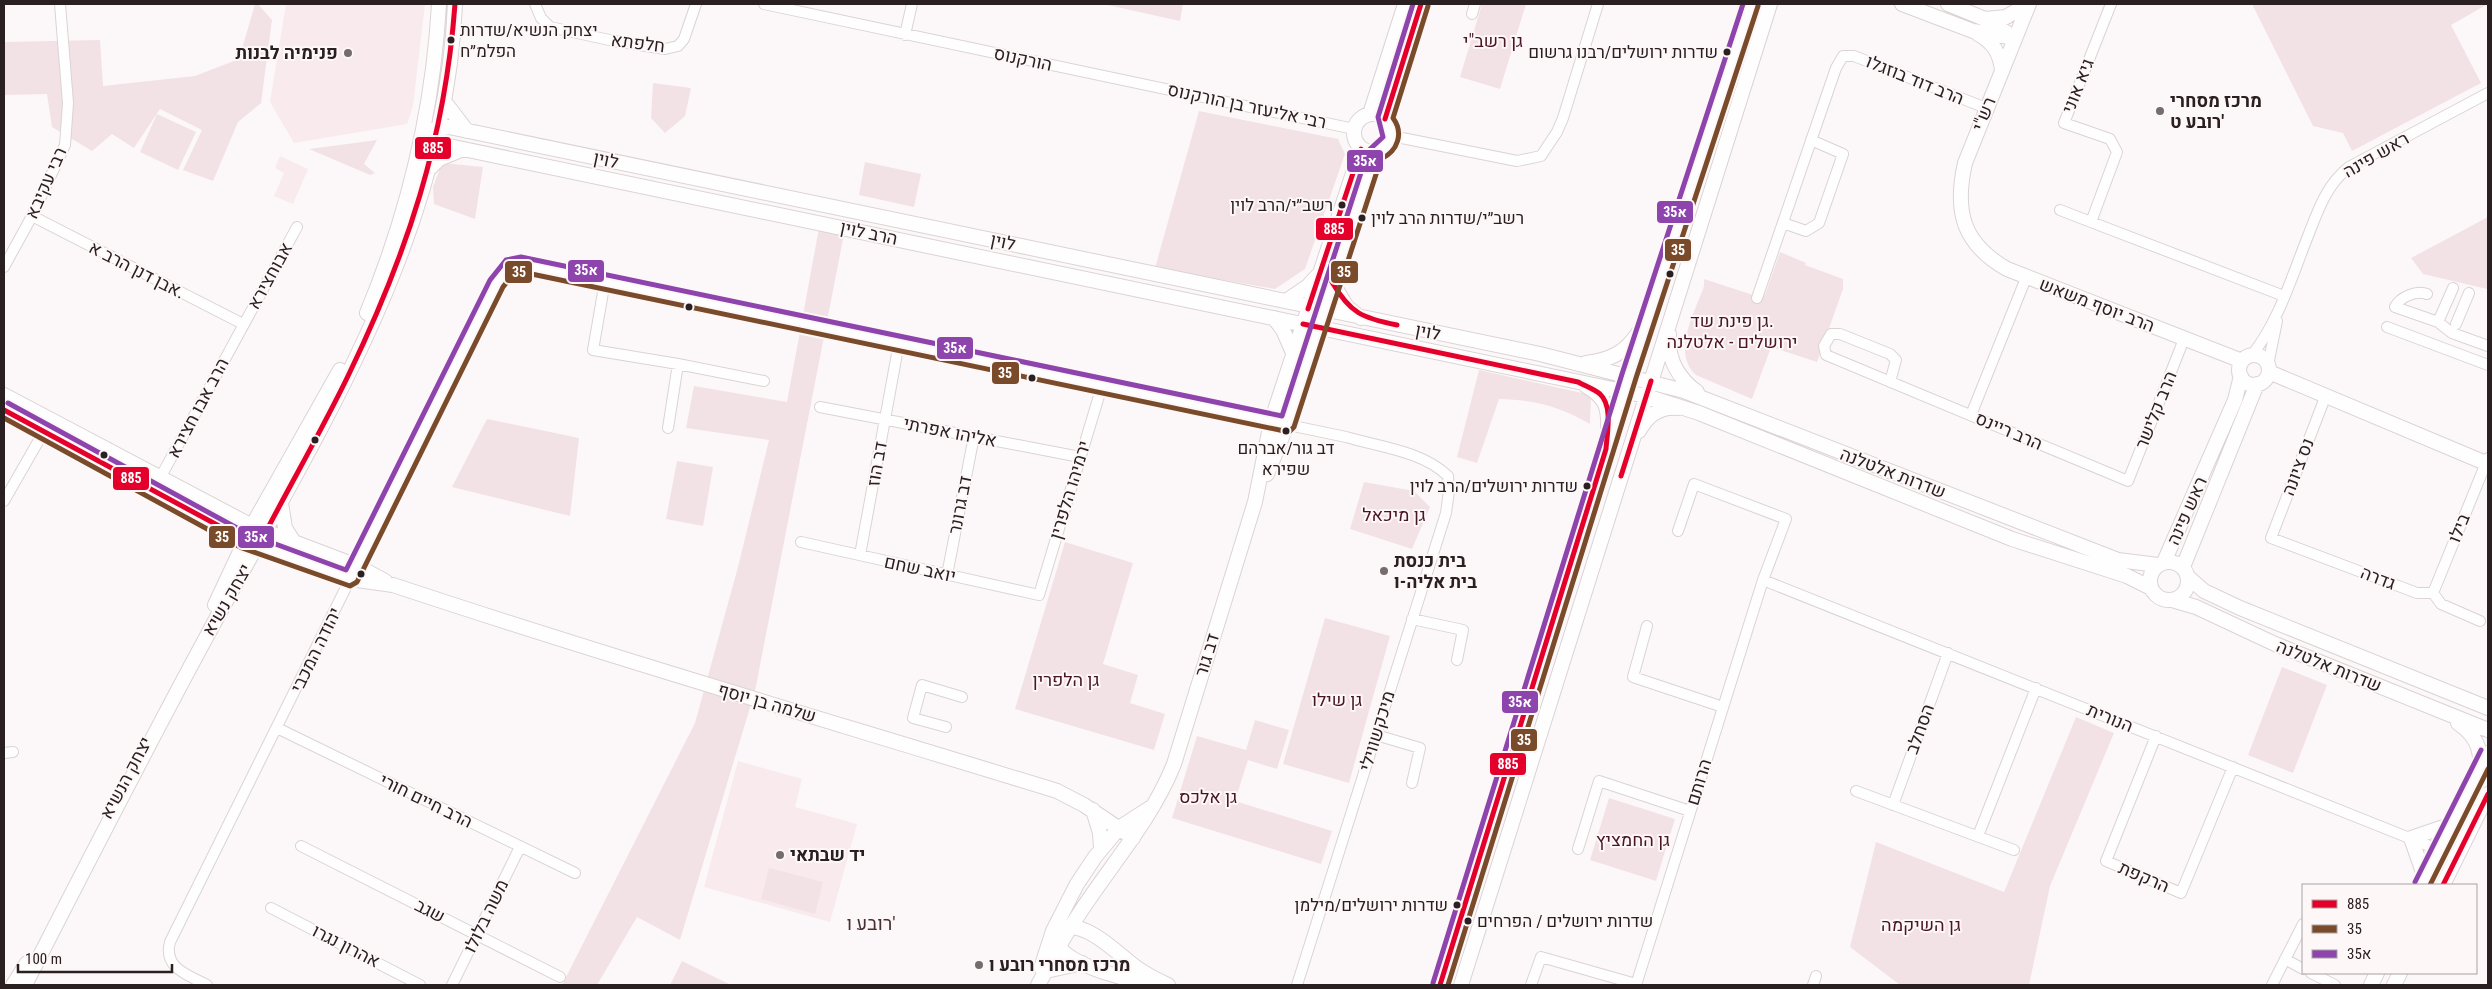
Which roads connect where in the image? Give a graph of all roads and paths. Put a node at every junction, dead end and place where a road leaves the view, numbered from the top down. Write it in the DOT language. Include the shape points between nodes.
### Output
graph roads {
  1 [pos="60,4"];
  2 [pos="439,4"];
  3 [pos="454,4"];
  4 [pos="535,4"];
  5 [pos="696,4"];
  6 [pos="764,4"];
  7 [pos="912,4"];
  8 [pos="1405,4"];
  9 [pos="1421,4"];
  10 [pos="1598,4"];
  11 [pos="1751,4"];
  12 [pos="1770,4"];
  13 [pos="1902,4"];
  14 [pos="1948,4"];
  15 [pos="2028,4"];
  16 [pos="2111,4"];
  17 [pos="1986,19"];
  18 [pos="1973,31"];
  19 [pos="905,34"];
  20 [pos="2015,38"];
  21 [pos="2002,71"];
  22 [pos="1140,84"];
  23 [pos="2488,93"];
  24 [pos="444,101"];
  25 [pos="1986,108"];
  26 [pos="1370,114"];
  27 [pos="1385,119"];
  28 [pos="440,127"];
  29 [pos="1354,129"];
  30 [pos="424,131"];
  31 [pos="467,131"];
  32 [pos="1392,136"];
  33 [pos="1811,140"];
  34 [pos="436,143"];
  35 [pos="463,149"];
  36 [pos="1368,151"];
  37 [pos="429,169"];
  38 [pos="2060,210"];
  39 [pos="32,216"];
  40 [pos="2091,222"];
  41 [pos="1783,223"];
  42 [pos="297,227"];
  43 [pos="1966,229"];
  44 [pos="4,268"];
  45 [pos="1321,272"];
  46 [pos="2026,278"];
  47 [pos="605,281"];
  48 [pos="1332,282"];
  49 [pos="2453,288"];
  50 [pos="2469,293"];
  51 [pos="2427,294"];
  52 [pos="2284,296"];
  53 [pos="1757,298"];
  54 [pos="1286,301"];
  55 [pos="2447,301"];
  56 [pos="1308,307"];
  57 [pos="2280,307"];
  58 [pos="2463,307"];
  59 [pos="1323,310"];
  60 [pos="1274,318"];
  61 [pos="1361,318"];
  62 [pos="1647,320"];
  63 [pos="1670,320"];
  64 [pos="2438,322"];
  65 [pos="243,324"];
  66 [pos="1303,324"];
  67 [pos="2387,326"];
  68 [pos="1318,328"];
  69 [pos="2454,329"];
  70 [pos="2184,339"];
  71 [pos="899,343"];
  72 [pos="2488,346"];
  73 [pos="2446,348"];
  74 [pos="1294,355"];
  75 [pos="2247,358"];
  76 [pos="678,364"];
  77 [pos="1580,364"];
  78 [pos="2488,365"];
  79 [pos="2269,369"];
  80 [pos="1629,376"];
  81 [pos="2241,376"];
  82 [pos="764,381"];
  83 [pos="1651,381"];
  84 [pos="1578,382"];
  85 [pos="1890,382"];
  86 [pos="2257,384"];
  87 [pos="1102,386"];
  88 [pos="1624,391"];
  89 [pos="2326,395"];
  90 [pos="4,396"];
  91 [pos="1646,396"];
  92 [pos="1708,400"];
  93 [pos="820,407"];
  94 [pos="1684,408"];
  95 [pos="4,410"];
  96 [pos="1971,415"];
  97 [pos="885,419"];
  98 [pos="1271,422"];
  99 [pos="1287,425"];
  100 [pos="46,426"];
  101 [pos="668,428"];
  102 [pos="974,436"];
  103 [pos="1606,448"];
  104 [pos="1629,449"];
  105 [pos="1080,456"];
  106 [pos="2488,461"];
  107 [pos="2128,481"];
  108 [pos="156,485"];
  109 [pos="4,501"];
  110 [pos="281,502"];
  111 [pos="1255,502"];
  112 [pos="218,526"];
  113 [pos="252,526"];
  114 [pos="1678,532"];
  115 [pos="265,533"];
  116 [pos="2271,538"];
  117 [pos="801,542"];
  118 [pos="251,544"];
  119 [pos="295,544"];
  120 [pos="860,556"];
  121 [pos="2161,564"];
  122 [pos="357,566"];
  123 [pos="233,568"];
  124 [pos="2186,572"];
  125 [pos="947,575"];
  126 [pos="350,579"];
  127 [pos="1763,580"];
  128 [pos="393,585"];
  129 [pos="2151,588"];
  130 [pos="2433,594"];
  131 [pos="1039,595"];
  132 [pos="2172,600"];
  133 [pos="1412,619"];
  134 [pos="2480,621"];
  135 [pos="1647,626"];
  136 [pos="1948,653"];
  137 [pos="1457,660"];
  138 [pos="2036,688"];
  139 [pos="962,698"];
  140 [pos="1723,707"];
  141 [pos="2488,708"];
  142 [pos="2443,713"];
  143 [pos="946,727"];
  144 [pos="277,728"];
  145 [pos="2488,730"];
  146 [pos="1376,735"];
  147 [pos="2156,736"];
  148 [pos="2488,754"];
  149 [pos="2233,767"];
  150 [pos="2481,767"];
  151 [pos="1412,783"];
  152 [pos="1856,791"];
  153 [pos="2488,794"];
  154 [pos="1893,805"];
  155 [pos="1153,806"];
  156 [pos="1093,810"];
  157 [pos="1690,812"];
  158 [pos="2452,824"];
  159 [pos="1119,828"];
  160 [pos="1978,836"];
  161 [pos="1133,838"];
  162 [pos="2411,838"];
  163 [pos="301,846"];
  164 [pos="520,847"];
  165 [pos="1578,849"];
  166 [pos="1101,850"];
  167 [pos="2014,850"];
  168 [pos="2440,850"];
  169 [pos="2457,857"];
  170 [pos="575,873"];
  171 [pos="2423,882"];
  172 [pos="2444,884"];
  173 [pos="1086,905"];
  174 [pos="271,908"];
  175 [pos="1071,925"];
  176 [pos="2302,926"];
  177 [pos="1052,931"];
  178 [pos="477,934"];
  179 [pos="1094,935"];
  180 [pos="1059,949"];
  181 [pos="2285,960"];
  182 [pos="1082,963"];
  183 [pos="2302,968"];
  184 [pos="1046,970"];
  185 [pos="2313,974"];
  186 [pos="560,976"];
  187 [pos="13,985"];
  188 [pos="25,985"];
  189 [pos="206,985"];
  190 [pos="420,985"];
  191 [pos="452,985"];
  192 [pos="1037,985"];
  193 [pos="1166,985"];
  194 [pos="1297,985"];
  195 [pos="1440,985"];
  196 [pos="1461,985"];
  197 [pos="1531,985"];
  198 [pos="1636,985"];
  199 [pos="2272,985"];
  200 [pos="2335,985"];
  1 -- 39 [label="street, רבי עקיבא" via="68,102 65,145"];
  2 -- 30 [label="main road" via="433,80"];
  3 -- 24 [label="main road, יצחק נשיא" via="454,32"];
  4 -- 5 [label="street, חלפתא" via="540,18 550,26 665,49 678,46 684,39"];
  6 -- 19 [label="street"];
  7 -- 19 [label="street"];
  8 -- 26 [label="main road"];
  9 -- 27 [label="main road"];
  10 -- 32 [label="street" via="1557,132 1541,156 1517,161"];
  11 -- 62 [label="main road"];
  12 -- 63 [label="main road"];
  13 -- 18 [label="main road"];
  14 -- 17 [label="main road"];
  15 -- 17 [label="main road" via="2006,17"];
  15 -- 20 [label="main road, רש\"י"];
  16 -- 40 [label="street, גיא אוני" via="2064,123 2110,139 2117,152"];
  17 -- 20 [label="main road"];
  18 -- 20 [label="main road"];
  18 -- 21 [label="main road" via="1986,38 1996,50"];
  19 -- 22 [label="street, הורקנוס"];
  20 -- 21 [label="main road, רש\"י"];
  21 -- 25 [label="main road, רש\"י"];
  22 -- 29 [label="street, רבי אליעזר בן הורקנוס"];
  23 -- 52 [label="street, ראש פינה" via="2341,173 2319,209"];
  24 -- 28 [label="main road, יצחק נשיא"];
  24 -- 31 [label="main road"];
  25 -- 33 [label="street, הרב דוד בוזגלו" via="1854,56 1843,56"];
  25 -- 43 [label="main road, רש\"י" via="1961,181 1960,201"];
  26 -- 27 [label="main road"];
  26 -- 29 [label="main road" via="1360,119"];
  27 -- 32 [label="main road"];
  28 -- 30 [label="main road, לוין"];
  28 -- 31 [label="main road, לוין"];
  28 -- 34 [label="main road, יצחק נשיא"];
  29 -- 36 [label="main road" via="1355,140"];
  30 -- 34 [label="main road"];
  30 -- 113 [label="main road" via="394,242 353,346"];
  31 -- 54 [label="main road, לוין"];
  32 -- 36 [label="main road" via="1386,147"];
  33 -- 41 [label="street, הרב דוד בוזגלו"];
  33 -- 41 [label="street" via="1843,154 1819,223 1806,230"];
  34 -- 35 [label="main road, הרב לוין"];
  34 -- 37 [label="main road, יצחק נשיא"];
  35 -- 37 [label="main road" via="439,160"];
  35 -- 60 [label="main road, הרב לוין"];
  36 -- 45 [label="main road, דב גור"];
  36 -- 48 [label="main road, דב גור"];
  37 -- 110 [label="main road, יצחק נשיא" via="384,296 358,354"];
  38 -- 40 [label="street"];
  39 -- 44 [label="street, רבי עקיבא"];
  39 -- 65 [label="street, אבן דנן הרב א."];
  40 -- 52 [label="street"];
  41 -- 53 [label="street, הרב דוד בוזגלו"];
  42 -- 65 [label="street, אבוחצירא"];
  43 -- 46 [label="main road, הרב יוסף משאש" via="1988,258"];
  45 -- 54 [label="main road"];
  45 -- 56 [label="main road, דב גור"];
  46 -- 70 [label="main road, הרב יוסף משאש"];
  46 -- 96 [label="street"];
  47 -- 71 [label="street"];
  47 -- 76 [label="street" via="592,350"];
  47 -- 122 [label="street, יהודה המכבי" via="522,264 510,266 498,283"];
  48 -- 59 [label="main road, דב גור"];
  48 -- 61 [label="main road" via="1347,307"];
  49 -- 55 [label="street"];
  50 -- 58 [label="street"];
  51 -- 64 [label="street" via="2414,293 2395,307"];
  52 -- 57 [label="street, ראש פינה"];
  54 -- 56 [label="main road, לוין"];
  55 -- 58 [label="street"];
  55 -- 64 [label="street"];
  56 -- 59 [label="main road, לוין"];
  56 -- 66 [label="main road, דב גור"];
  57 -- 75 [label="street, ראש פינה"];
  57 -- 79 [label="street, ראש פינה"];
  58 -- 69 [label="street"];
  59 -- 61 [label="main road, לוין"];
  59 -- 68 [label="main road, דב גור"];
  60 -- 66 [label="main road, הרב לוין"];
  60 -- 74 [label="main road"];
  61 -- 77 [label="main road, לוין"];
  62 -- 77 [label="main road" via="1630,345 1612,358"];
  62 -- 80 [label="main road"];
  63 -- 83 [label="main road"];
  63 -- 92 [label="main road" via="1668,343 1675,368 1689,386"];
  64 -- 69 [label="street"];
  65 -- 108 [label="street, הרב אבו חצירא"];
  66 -- 68 [label="main road, הרב לוין"];
  66 -- 74 [label="main road, דב גור"];
  67 -- 73 [label="street"];
  68 -- 84 [label="main road, הרב לוין"];
  68 -- 99 [label="main road, דב גור"];
  69 -- 72 [label="street"];
  69 -- 73 [label="street"];
  70 -- 75 [label="main road, הרב יוסף משאש"];
  70 -- 107 [label="street, הרב קלישר"];
  71 -- 87 [label="street"];
  71 -- 97 [label="street, דב הוז"];
  73 -- 78 [label="street"];
  74 -- 98 [label="main road, דב גור"];
  75 -- 79 [label="main road, הרב יוסף משאש" via="2264,358"];
  75 -- 81 [label="main road" via="2240,369"];
  76 -- 82 [label="street"];
  76 -- 101 [label="street"];
  77 -- 80 [label="main road, לוין"];
  79 -- 86 [label="main road" via="2265,381"];
  79 -- 89 [label="main road, הרב יוסף משאש"];
  80 -- 83 [label="main road, שדרות אלטלנה"];
  80 -- 88 [label="main road"];
  81 -- 86 [label="main road" via="2246,382"];
  81 -- 121 [label="main road, ראש פינה" via="2235,400"];
  83 -- 91 [label="main road"];
  83 -- 92 [label="main road, שדרות אלטלנה"];
  84 -- 88 [label="main road, שדרות אלטלנה"];
  84 -- 103 [label="main road" via="1604,399 1608,417"];
  85 -- 85 [label="street, הרב ריינס" via="1826,355 1824,346 1830,334 1840,334 1890,354 1896,360"];
  85 -- 96 [label="street, הרב ריינס"];
  86 -- 124 [label="main road, ראש פינה"];
  87 -- 98 [label="street"];
  87 -- 105 [label="street, ירמיהו הלפרין"];
  88 -- 91 [label="main road, שדרות אלטלנה"];
  88 -- 103 [label="main road"];
  89 -- 106 [label="main road, הרב יוסף משאש"];
  89 -- 116 [label="street, נס ציונה"];
  90 -- 100 [label="main road"];
  91 -- 94 [label="main road, שדרות אלטלנה"];
  91 -- 104 [label="main road"];
  92 -- 121 [label="main road, שדרות אלטלנה" via="2118,560"];
  93 -- 97 [label="street, אליהו אפרתי"];
  94 -- 104 [label="main road" via="1665,408 1649,416"];
  94 -- 129 [label="main road, שדרות אלטלנה" via="2012,539 2127,576"];
  95 -- 100 [label="main road"];
  96 -- 107 [label="street, הרב ריינס"];
  97 -- 102 [label="street, אליהו אפרתי"];
  97 -- 120 [label="street, דב הוז"];
  98 -- 99 [label="street"];
  98 -- 111 [label="main road, דב גור"];
  99 -- 111 [label="main road, דב גור"];
  99 -- 133 [label="street, מיכקשווילי" via="1346,437 1424,459 1448,476 1446,513"];
  100 -- 108 [label="main road"];
  100 -- 109 [label="street"];
  102 -- 105 [label="street, אליהו אפרתי"];
  102 -- 125 [label="street, דב גרונר"];
  103 -- 195 [label="main road"];
  104 -- 196 [label="main road"];
  105 -- 131 [label="street, ירמיהו הלפרין"];
  106 -- 130 [label="street, בילו"];
  108 -- 112 [label="main road, שלמה בן יוסף"];
  108 -- 113 [label="main road, שלמה בן יוסף"];
  110 -- 115 [label="main road, יצחק נשיא"];
  110 -- 119 [label="main road" via="285,528"];
  111 -- 155 [label="main road, דב גור" via="1174,764"];
  112 -- 118 [label="main road, שלמה בן יוסף"];
  112 -- 123 [label="main road" via="230,545"];
  113 -- 115 [label="main road, שלמה בן יוסף"];
  113 -- 118 [label="main road, יצחק נשיא"];
  114 -- 127 [label="street, הרותם" via="1694,484 1786,519"];
  115 -- 118 [label="main road, יצחק נשיא"];
  115 -- 119 [label="main road, שלמה בן יוסף"];
  116 -- 130 [label="street, גדרה" via="2417,593"];
  117 -- 120 [label="street, יואב שחם"];
  118 -- 123 [label="main road, יצחק נשיא"];
  118 -- 126 [label="main road, שלמה בן יוסף"];
  118 -- 188 [label="main road, יצחק נשיא"];
  119 -- 122 [label="main road, שלמה בן יוסף"];
  120 -- 125 [label="street, יואב שחם"];
  121 -- 124 [label="main road" via="2174,562"];
  121 -- 129 [label="main road" via="2150,578"];
  122 -- 126 [label="street, יהודה המכבי"];
  122 -- 128 [label="main road, שלמה בן יוסף"];
  123 -- 187 [label="main road, יצחק הנשיא" via="37,949"];
  124 -- 132 [label="main road" via="2189,583 2183,595"];
  124 -- 141 [label="main road, שדרות אלטלנה" via="2204,591 2240,608"];
  125 -- 131 [label="street, יואב שחם"];
  126 -- 128 [label="main road, שלמה בן יוסף"];
  126 -- 144 [label="street, יהודה המכבי"];
  127 -- 136 [label="street, הנורית"];
  127 -- 140 [label="street, הרותם"];
  128 -- 156 [label="main road, שלמה בן יוסף" via="710,686 1057,791"];
  129 -- 132 [label="main road" via="2160,598"];
  130 -- 134 [label="street, גדרה" via="2441,604"];
  132 -- 142 [label="main road, שדרות אלטלנה" via="2202,609 2275,644"];
  133 -- 137 [label="street" via="1463,630"];
  133 -- 146 [label="street, מיכקשווילי"];
  135 -- 140 [label="street" via="1633,677"];
  136 -- 138 [label="street, הנורית"];
  136 -- 154 [label="street, הסחלב"];
  138 -- 147 [label="street, הנורית"];
  138 -- 160 [label="street"];
  139 -- 143 [label="street" via="922,685 913,718"];
  140 -- 157 [label="street, הרותם"];
  142 -- 145 [label="main road, שדרות אלטלנה"];
  142 -- 150 [label="main road" via="2476,739"];
  144 -- 164 [label="street, הרב חיים חורי"];
  144 -- 189 [label="street, יהודה המכבי" via="170,942 172,964"];
  146 -- 151 [label="street" via="1420,748"];
  146 -- 194 [label="street, מיכקשווילי"];
  147 -- 149 [label="street, הנורית"];
  147 -- 149 [label="street, הרקפת" via="2106,861 2181,893"];
  148 -- 150 [label="main road"];
  149 -- 162 [label="street, הנורית"];
  150 -- 158 [label="main road"];
  152 -- 154 [label="street"];
  153 -- 169 [label="main road"];
  154 -- 160 [label="street"];
  155 -- 159 [label="main road, דב גור"];
  155 -- 161 [label="main road, דב גור"];
  156 -- 159 [label="main road, שלמה בן יוסף"];
  156 -- 166 [label="main road"];
  157 -- 165 [label="street" via="1599,781"];
  157 -- 198 [label="street, הרותם"];
  158 -- 162 [label="main road"];
  158 -- 168 [label="main road"];
  159 -- 161 [label="main road, שלמה בן יוסף"];
  159 -- 166 [label="main road, דב גור"];
  160 -- 167 [label="street"];
  161 -- 173 [label="main road, דב גור"];
  162 -- 168 [label="street, הנורית"];
  162 -- 171 [label="main road" via="2421,860"];
  163 -- 178 [label="street, שגב"];
  164 -- 170 [label="street, הרב חיים חורי"];
  164 -- 178 [label="street, משה בלולו"];
  166 -- 177 [label="main road, דב גור" via="1077,884"];
  168 -- 169 [label="street, הנורית"];
  168 -- 171 [label="main road"];
  169 -- 172 [label="main road"];
  173 -- 175 [label="main road, דב גור"];
  173 -- 179 [label="main road"];
  174 -- 190 [label="street, אהרון נגרו"];
  175 -- 177 [label="main road"];
  175 -- 179 [label="main road"];
  175 -- 180 [label="main road, דב גור"];
  176 -- 181 [label="street"];
  177 -- 180 [label="main road"];
  177 -- 192 [label="main road, דב גור"];
  178 -- 186 [label="street, שגב"];
  178 -- 191 [label="street, משה בלולו"];
  179 -- 193 [label="main road"];
  180 -- 182 [label="main road"];
  180 -- 184 [label="main road, דב גור"];
  181 -- 183 [label="street"];
  181 -- 199 [label="street"];
  182 -- 184 [label="main road"];
  182 -- 193 [label="main road" via="1122,978"];
  184 -- 192 [label="main road, דב גור"];
  185 -- 200 [label="street"];
  197 -- 198 [label="street" via="1541,957"];
}
